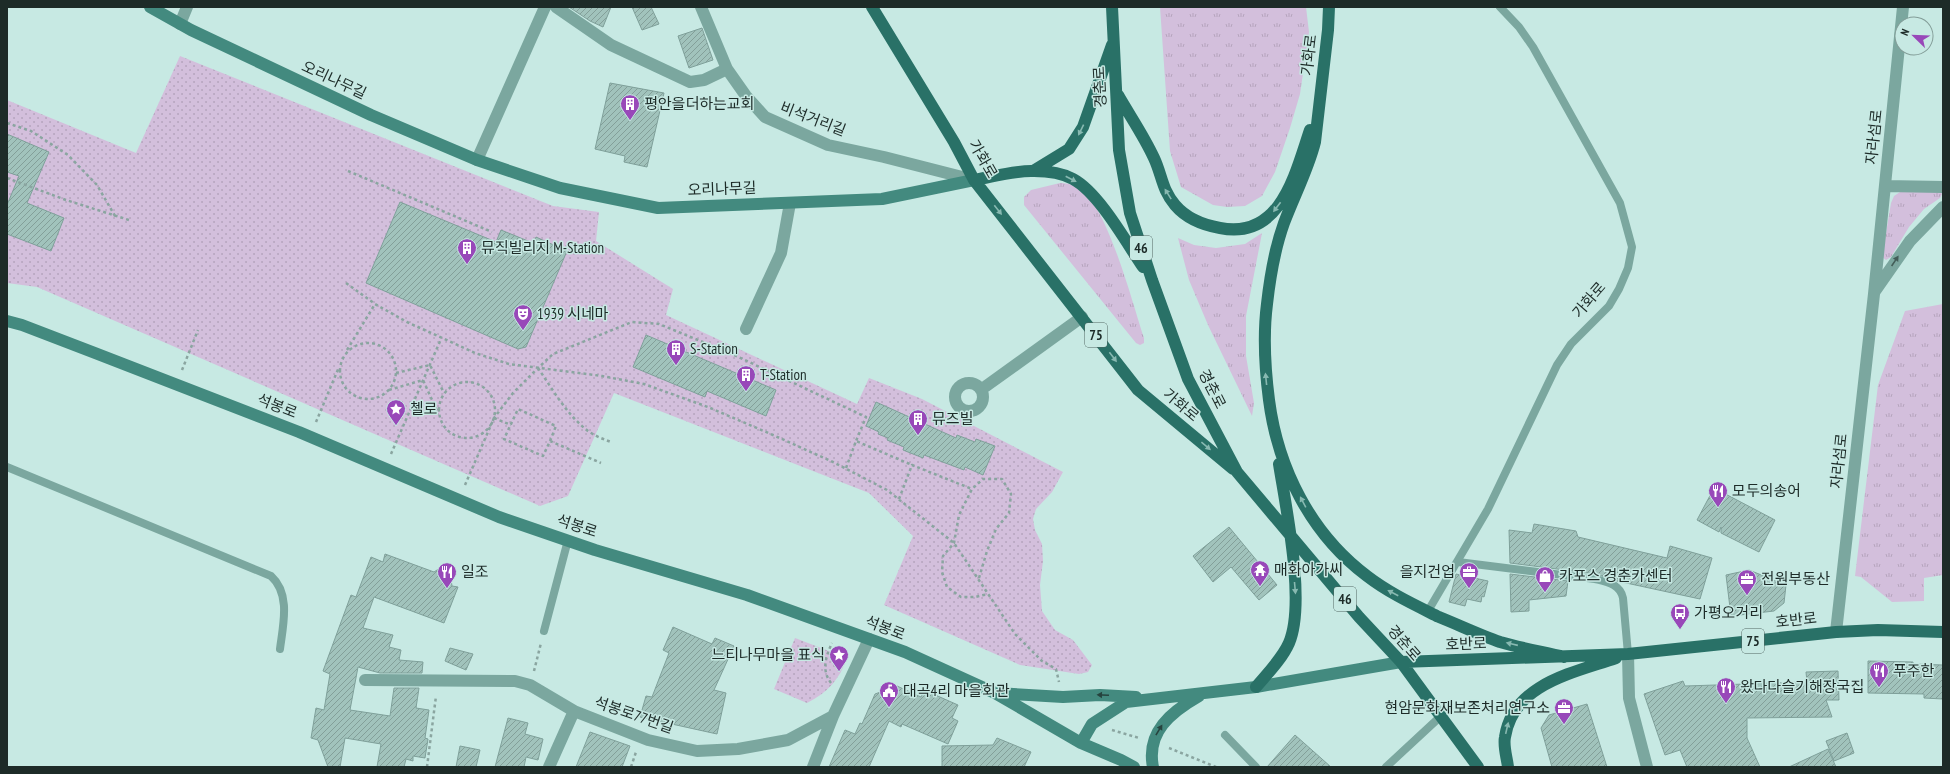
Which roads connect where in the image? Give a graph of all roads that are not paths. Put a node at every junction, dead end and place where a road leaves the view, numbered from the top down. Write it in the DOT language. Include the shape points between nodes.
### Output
graph roads {
  1 [pos="150,7"];
  2 [pos="187,7"];
  3 [pos="545,7"];
  4 [pos="556,7"];
  5 [pos="701,7"];
  6 [pos="872,7"];
  7 [pos="1112,7"];
  8 [pos="1329,7"];
  9 [pos="1500,7"];
  10 [pos="1903,7"];
  11 [pos="180,24"];
  12 [pos="1113,41"];
  13 [pos="727,69"];
  14 [pos="1116,92"];
  15 [pos="1319,107"];
  16 [pos="477,160"];
  17 [pos="1033,171"];
  18 [pos="974,180"];
  19 [pos="1885,186"];
  20 [pos="1943,187"];
  21 [pos="790,203"];
  22 [pos="1943,207"];
  23 [pos="1152,280"];
  24 [pos="1874,294"];
  25 [pos="1082,316"];
  26 [pos="7,321"];
  27 [pos="746,330"];
  28 [pos="982,389"];
  29 [pos="1276,441"];
  30 [pos="7,467"];
  31 [pos="1237,472"];
  32 [pos="1290,535"];
  33 [pos="568,540"];
  34 [pos="1458,562"];
  35 [pos="1428,611"];
  36 [pos="544,631"];
  37 [pos="1836,632"];
  38 [pos="1943,632"];
  39 [pos="869,639"];
  40 [pos="280,649"];
  41 [pos="1628,654"];
  42 [pos="1564,656"];
  43 [pos="1401,662"];
  44 [pos="365,680"];
  45 [pos="1256,687"];
  46 [pos="995,693"];
  47 [pos="1204,693"];
  48 [pos="1156,699"];
  49 [pos="574,711"];
  50 [pos="833,716"];
  51 [pos="1440,716"];
  52 [pos="1225,735"];
  53 [pos="1081,743"];
  54 [pos="1477,766"];
  55 [pos="549,767"];
  56 [pos="813,767"];
  57 [pos="1134,767"];
  58 [pos="1152,767"];
  59 [pos="1256,767"];
  60 [pos="1386,767"];
  61 [pos="1508,767"];
  62 [pos="1647,767"];
  1 -- 11 [label="main road, 오리나무길"];
  2 -- 11 [label="street"];
  3 -- 16 [label="street"];
  4 -- 13 [label="street" via="611,45 690,82 700,82"];
  5 -- 13 [label="street, 비석거리길"];
  6 -- 18 [label="main road, 가화로 / 75" via="954,142"];
  7 -- 12 [label="main road, 경춘로 / 46"];
  8 -- 15 [label="main road, 가화로"];
  9 -- 34 [label="lane, 가화로" via="1533,47 1620,203 1632,247 1628,268 1619,289 1609,306 1571,344 1558,365 1488,509"];
  10 -- 19 [label="street, 자라섬로"];
  11 -- 16 [label="main road, 오리나무길" via="371,115"];
  12 -- 14 [label="main road, 경춘로 / 46"];
  12 -- 17 [label="main road, one-way" via="1084,126 1078,136 1069,149"];
  13 -- 18 [label="street, 비석거리길" via="761,114 770,120 828,145"];
  15 -- 14 [label="main road, one-way" via="1292,181 1275,211 1256,225 1228,230 1201,223 1175,206 1161,183 1155,159"];
  14 -- 23 [label="main road, 경춘로 / 46" via="1119,150 1129,205"];
  29 -- 15 [label="main road, one-way" via="1266,375 1266,305 1284,224 1311,158"];
  16 -- 21 [label="main road, 오리나무길" via="560,188 658,208"];
  17 -- 18 [label="main road"];
  17 -- 23 [label="main road, one-way" via="1061,174 1084,187 1105,211"];
  18 -- 21 [label="main road, 오리나무길" via="882,199"];
  18 -- 25 [label="main road, 가화로 / 75, one-way"];
  19 -- 20 [label="street"];
  19 -- 24 [label="street, 자라섬로"];
  21 -- 27 [label="street" via="781,253"];
  24 -- 22 [label="street, 자라섬로, one-way" via="1910,241"];
  23 -- 31 [label="main road, 경춘로 / 46" via="1188,379"];
  24 -- 37 [label="street, 자라섬로"];
  25 -- 28 [label="street"];
  25 -- 31 [label="main road, 가화로 / 75, one-way" via="1138,390"];
  26 -- 33 [label="main road, 석봉로" via="310,437 498,517"];
  29 -- 32 [label="main road"];
  35 -- 29 [label="main road, one-way" via="1378,583 1337,550 1309,514 1290,477"];
  30 -- 40 [label="lane" via="271,576 278,582 284,605"];
  31 -- 32 [label="main road, 경춘로 / 46"];
  32 -- 43 [label="main road, 경춘로 / 46" via="1359,617"];
  32 -- 45 [label="main road, one-way" via="1295,624 1288,644"];
  33 -- 36 [label="lane"];
  33 -- 39 [label="main road, 석봉로" via="747,595"];
  34 -- 35 [label="lane, 가화로"];
  34 -- 41 [label="lane" via="1595,579 1617,587 1622,591"];
  42 -- 35 [label="main road, one-way" via="1500,642"];
  37 -- 38 [label="main road, 호반로 / 75"];
  37 -- 41 [label="main road, 호반로 / 75"];
  39 -- 46 [label="main road, 석봉로" via="905,652"];
  39 -- 50 [label="street"];
  41 -- 42 [label="main road, 호반로 / 75"];
  61 -- 41 [label="main road, one-way" via="1505,738 1508,722 1517,707 1532,692 1550,681"];
  41 -- 62 [label="street" via="1629,698"];
  42 -- 43 [label="main road, 호반로 / 75"];
  43 -- 45 [label="main road"];
  43 -- 51 [label="main road, 경춘로 / 46"];
  44 -- 49 [label="street" via="516,681 530,685"];
  45 -- 47 [label="main road"];
  48 -- 46 [label="main road, one-way"];
  46 -- 53 [label="main road, 석봉로"];
  47 -- 48 [label="main road"];
  58 -- 47 [label="main road, one-way" via="1152,741 1161,725"];
  48 -- 53 [label="main road" via="1126,702 1092,724"];
  49 -- 50 [label="street, 석봉로77번길" via="648,740 697,751 738,749 788,740"];
  49 -- 55 [label="street, 석봉로77번길"];
  50 -- 56 [label="street"];
  51 -- 54 [label="main road, 경춘로 / 46"];
  51 -- 60 [label="lane"];
  52 -- 59 [label="lane"];
  53 -- 57 [label="main road, 석봉로"];
}
